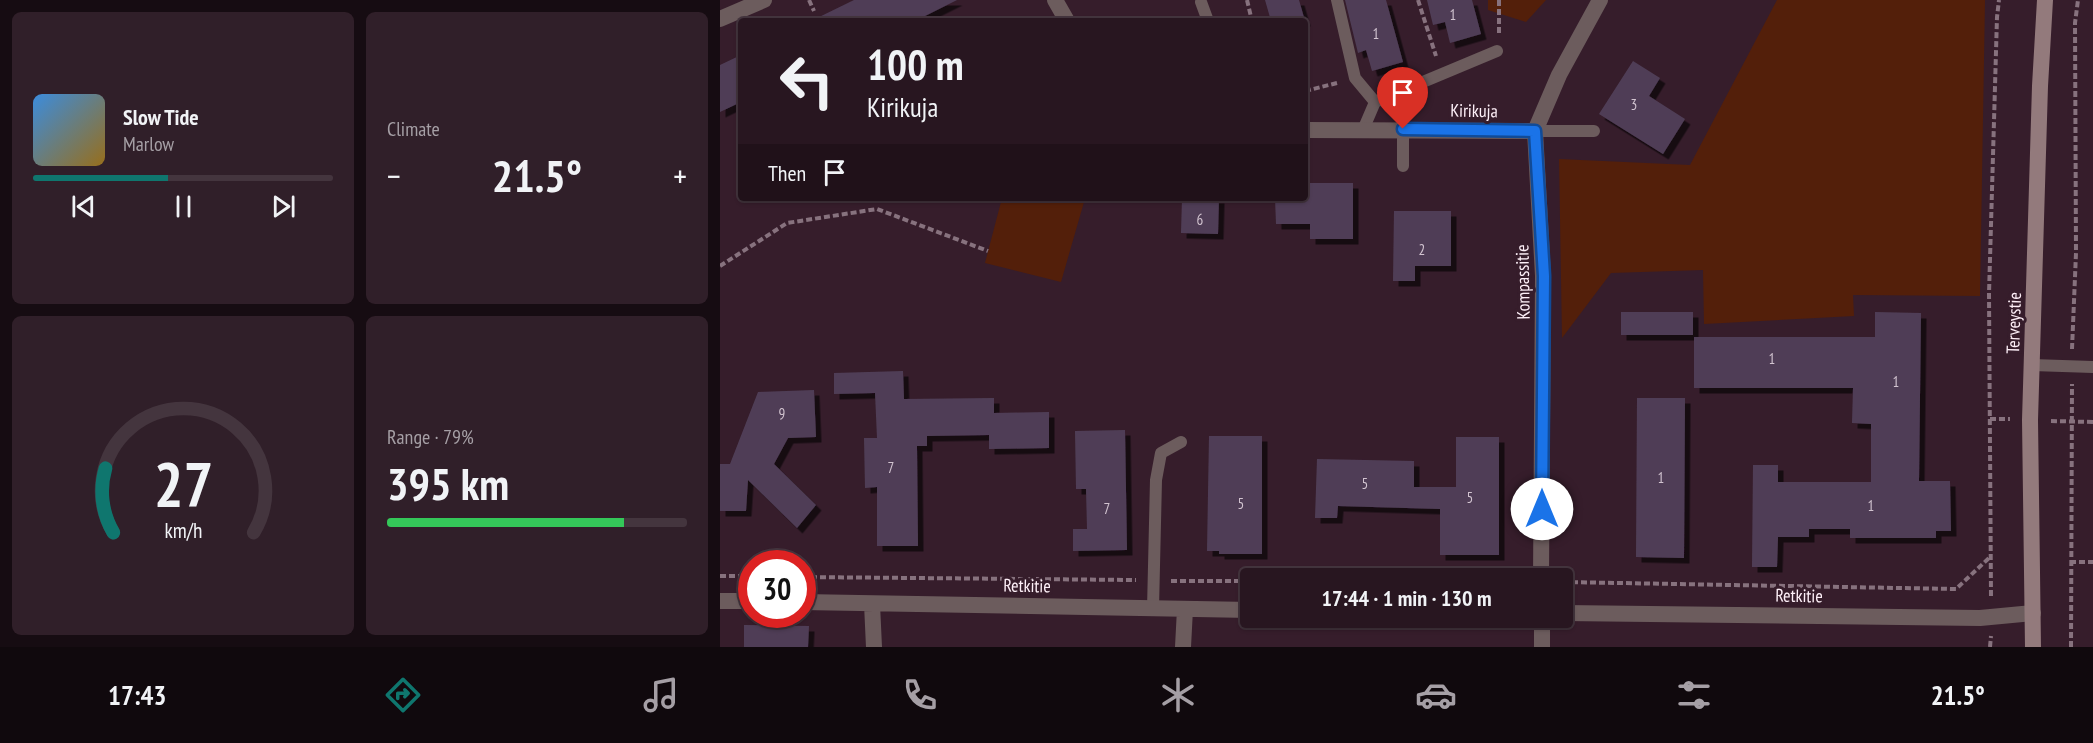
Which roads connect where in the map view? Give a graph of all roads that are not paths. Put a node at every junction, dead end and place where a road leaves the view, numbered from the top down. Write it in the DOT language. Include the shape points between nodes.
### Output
graph roads {
  1 [pos="764,0"];
  2 [pos="1055,0"];
  3 [pos="1337,0"];
  4 [pos="1600,0"];
  5 [pos="2044,0"];
  6 [pos="1201,2"];
  7 [pos="1065,18"];
  8 [pos="1207,18"];
  9 [pos="720,19"];
  10 [pos="1498,46"];
  11 [pos="1375,102"];
  12 [pos="1363,129"];
  13 [pos="1403,129"];
  14 [pos="1308,130"];
  15 [pos="1535,131"];
  16 [pos="1594,131"];
  17 [pos="1403,166"];
  18 [pos="2032,365"];
  19 [pos="2093,367"];
  20 [pos="1181,442"];
  21 [pos="1541,568"];
  22 [pos="720,600"];
  23 [pos="738,601"];
  24 [pos="816,602"];
  25 [pos="872,604"];
  26 [pos="1153,609"];
  27 [pos="1185,609"];
  28 [pos="1240,610"];
  29 [pos="1573,613"];
  30 [pos="2033,613"];
  31 [pos="1542,628"];
  32 [pos="874,647"];
  33 [pos="1183,647"];
  34 [pos="1542,647"];
  35 [pos="2033,647"];
  1 -- 9 [label="street"];
  2 -- 7 [label="street"];
  3 -- 11 [label="lane" via="1355,78"];
  4 -- 15 [label="street, Kompassitie" via="1559,75"];
  5 -- 18 [label="main road, Terveystie"];
  6 -- 8 [label="lane"];
  10 -- 11 [label="lane"];
  11 -- 12 [label="lane"];
  12 -- 13 [label="street, Kirikuja"];
  12 -- 14 [label="street, Kirikuja"];
  13 -- 15 [label="street, Kirikuja"];
  13 -- 17 [label="lane"];
  15 -- 16 [label="lane"];
  15 -- 21 [label="street, Kompassitie" via="1544,276"];
  18 -- 19 [label="lane"];
  18 -- 30 [label="main road, Terveystie"];
  20 -- 26 [label="lane" via="1161,453 1156,480"];
  22 -- 23 [label="street"];
  24 -- 25 [label="street, Retkitie"];
  25 -- 26 [label="street, Retkitie"];
  25 -- 32 [label="street"];
  26 -- 27 [label="street, Retkitie"];
  27 -- 28 [label="street, Retkitie"];
  27 -- 33 [label="street"];
  29 -- 30 [label="street, Retkitie" via="1992,617"];
  30 -- 35 [label="main road, Terveystie"];
  31 -- 34 [label="street"];
}
